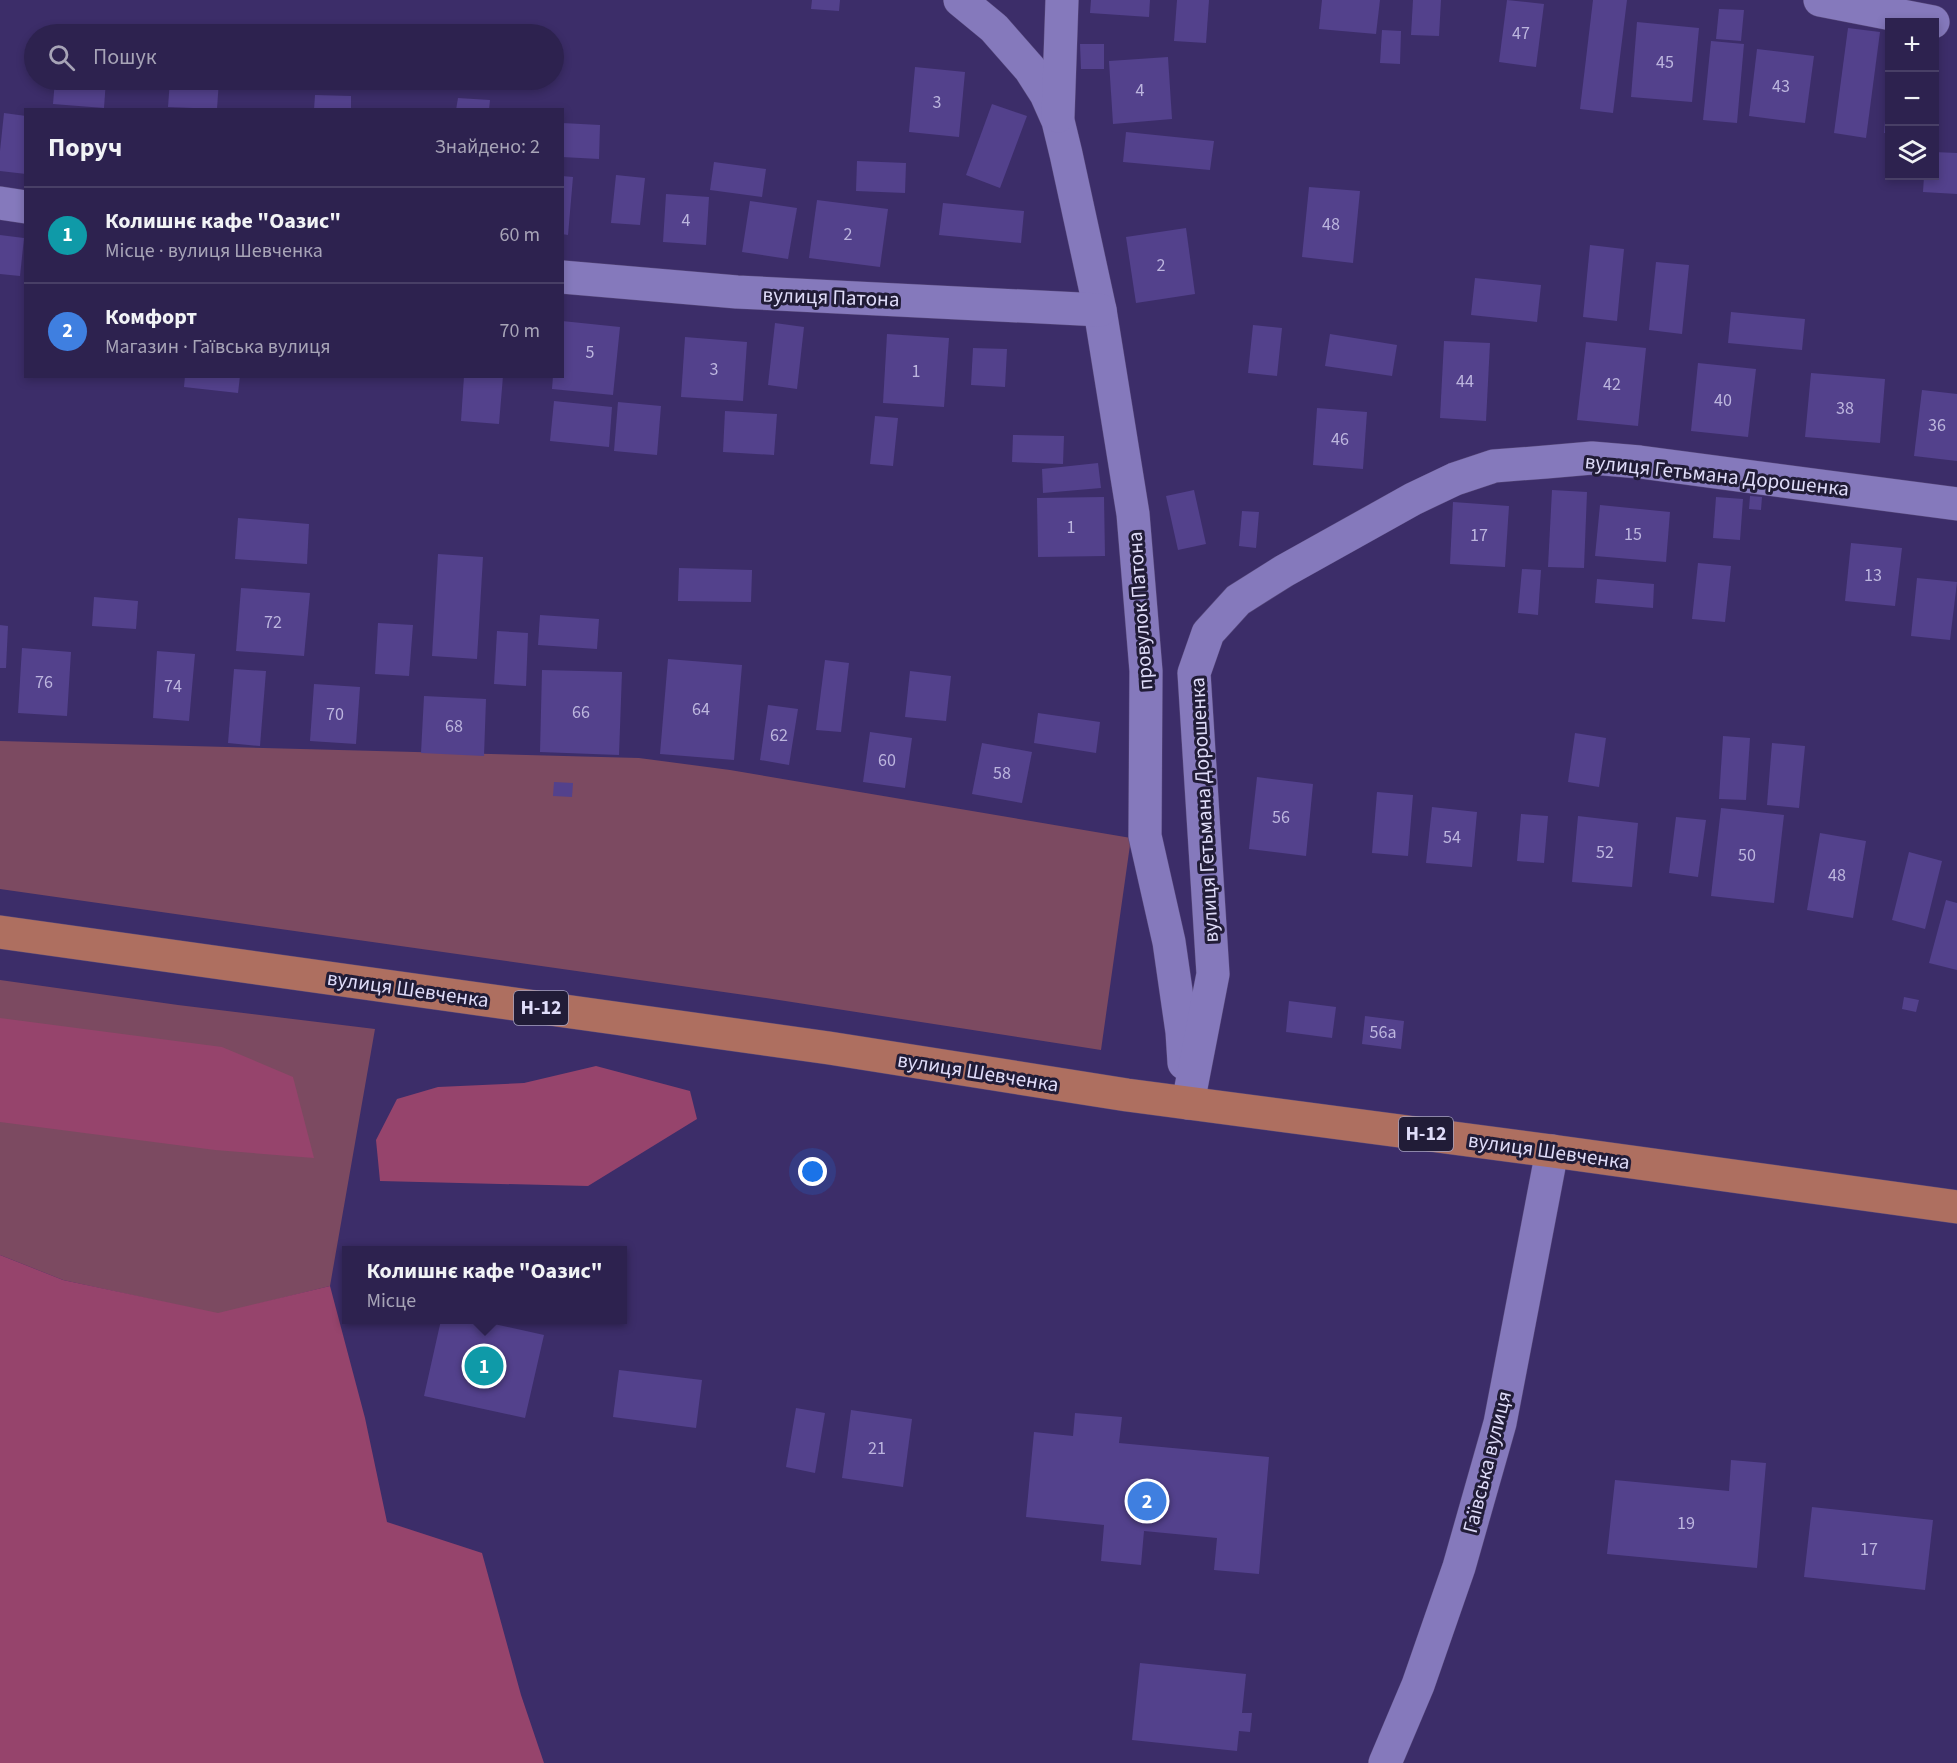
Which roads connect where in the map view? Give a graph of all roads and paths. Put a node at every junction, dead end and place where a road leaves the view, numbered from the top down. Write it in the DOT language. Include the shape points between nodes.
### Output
graph roads {
  1 [pos="960,0"];
  2 [pos="1062,0"];
  3 [pos="1820,0"];
  4 [pos="1909,18"];
  5 [pos="1939,24"];
  6 [pos="1957,28"];
  7 [pos="1058,121"];
  8 [pos="0,202"];
  9 [pos="24,207"];
  10 [pos="564,277"];
  11 [pos="1100,310"];
  12 [pos="1957,504"];
  13 [pos="0,932"];
  14 [pos="1188,1103"];
  15 [pos="1552,1151"];
  16 [pos="1957,1208"];
  17 [pos="1385,1763"];
  1 -- 7 [label="street, провулок Патона" via="994,28 1030,69"];
  2 -- 7 [label="street, провулок Патона"];
  3 -- 4 [label="street"];
  5 -- 6 [label="street"];
  7 -- 11 [label="street, провулок Патона"];
  8 -- 9 [label="street"];
  10 -- 11 [label="street, вулиця Патона" via="737,292"];
  11 -- 14 [label="street, провулок Патона" via="1133,514 1146,670 1145,836 1169,942"];
  12 -- 14 [label="street, вулиця Гетьмана Дорошенка" via="1601,459 1494,466 1413,499 1238,600 1208,633 1194,673 1213,974"];
  13 -- 14 [label="main road, вулиця Шевченка / Н-12"];
  14 -- 15 [label="main road, вулиця Шевченка / Н-12"];
  15 -- 16 [label="main road, вулиця Шевченка / Н-12"];
  15 -- 17 [label="street, Гаївська вулиця" via="1500,1423 1460,1567"];
}
